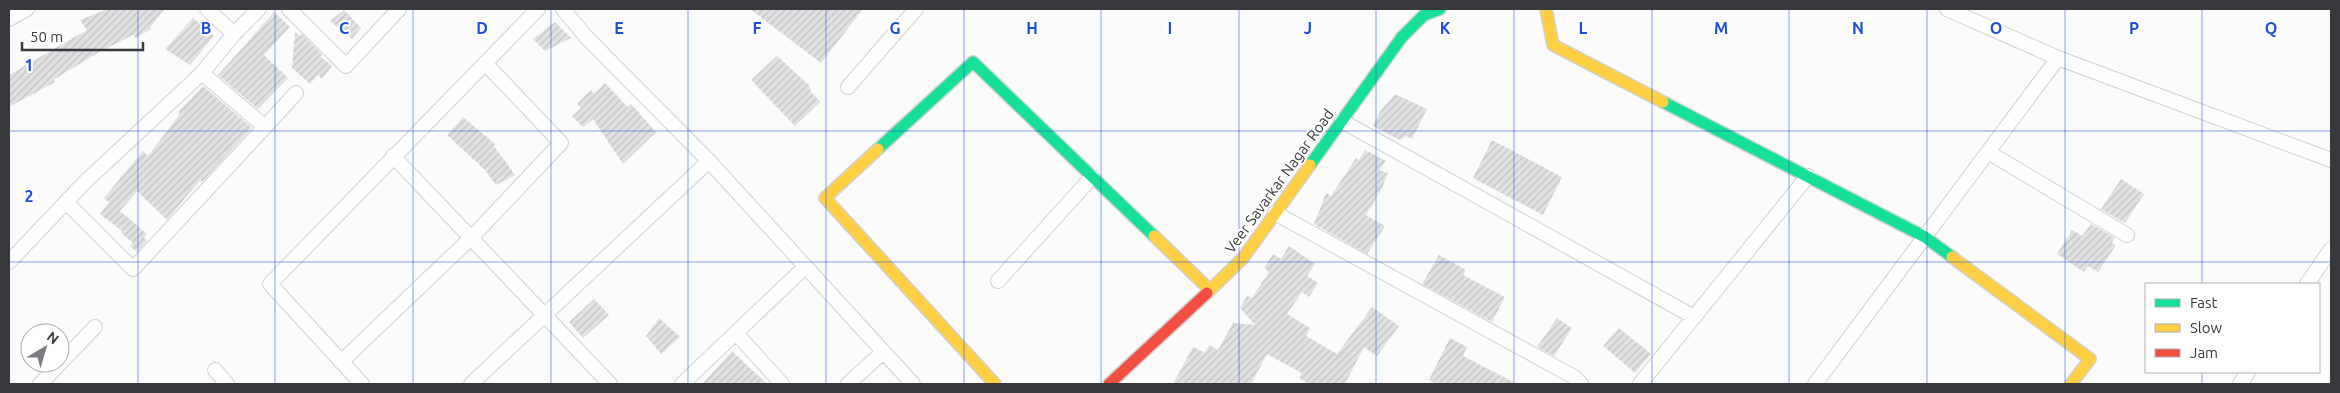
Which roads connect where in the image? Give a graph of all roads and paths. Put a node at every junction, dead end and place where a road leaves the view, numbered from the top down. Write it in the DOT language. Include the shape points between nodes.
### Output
graph roads {
  1 [pos="27,9"];
  2 [pos="207,9"];
  3 [pos="259,9"];
  4 [pos="289,9"];
  5 [pos="399,9"];
  6 [pos="538,9"];
  7 [pos="563,9"];
  8 [pos="916,9"];
  9 [pos="1440,9"];
  10 [pos="1546,9"];
  11 [pos="1946,9"];
  12 [pos="1422,12"];
  13 [pos="9,19"];
  14 [pos="234,34"];
  15 [pos="2058,58"];
  16 [pos="485,63"];
  17 [pos="202,73"];
  18 [pos="848,87"];
  19 [pos="296,93"];
  20 [pos="1342,121"];
  21 [pos="266,127"];
  22 [pos="1988,152"];
  23 [pos="393,156"];
  24 [pos="2331,160"];
  25 [pos="709,161"];
  26 [pos="1808,176"];
  27 [pos="1092,177"];
  28 [pos="66,202"];
  29 [pos="1275,213"];
  30 [pos="2127,235"];
  31 [pos="470,236"];
  32 [pos="1925,237"];
  33 [pos="2331,249"];
  34 [pos="9,262"];
  35 [pos="805,266"];
  36 [pos="998,281"];
  37 [pos="2308,283"];
  38 [pos="1210,290"];
  39 [pos="544,315"];
  40 [pos="1694,318"];
  41 [pos="95,327"];
  42 [pos="736,333"];
  43 [pos="883,352"];
  44 [pos="341,362"];
  45 [pos="214,370"];
  46 [pos="2247,373"];
  47 [pos="40,384"];
  48 [pos="227,384"];
  49 [pos="362,384"];
  50 [pos="471,384"];
  51 [pos="610,384"];
  52 [pos="682,384"];
  53 [pos="782,384"];
  54 [pos="848,384"];
  55 [pos="913,384"];
  56 [pos="995,384"];
  57 [pos="1109,384"];
  58 [pos="1581,384"];
  59 [pos="1640,384"];
  60 [pos="1817,384"];
  61 [pos="2071,384"];
  62 [pos="2240,384"];
  1 -- 13 [label="street"];
  2 -- 14 [label="street"];
  3 -- 14 [label="street"];
  4 -- 5 [label="street" via="346,66"];
  6 -- 16 [label="street"];
  7 -- 25 [label="street" via="587,38"];
  8 -- 18 [label="street"];
  9 -- 12 [label="street, Veer Savarkar Nagar Road"];
  10 -- 26 [label="street" via="1553,45"];
  11 -- 15 [label="street"];
  12 -- 20 [label="street, Veer Savarkar Nagar Road"];
  14 -- 17 [label="street"];
  15 -- 22 [label="street"];
  15 -- 24 [label="street"];
  16 -- 23 [label="street"];
  16 -- 31 [label="street" via="561,143"];
  17 -- 21 [label="street"];
  17 -- 28 [label="street"];
  19 -- 21 [label="street"];
  20 -- 29 [label="street, Veer Savarkar Nagar Road"];
  20 -- 40 [label="street"];
  21 -- 28 [label="street" via="133,269"];
  22 -- 30 [label="street"];
  22 -- 32 [label="street"];
  23 -- 31 [label="street"];
  23 -- 44 [label="street" via="270,284"];
  25 -- 35 [label="street"];
  25 -- 39 [label="street"];
  26 -- 32 [label="street"];
  26 -- 40 [label="street"];
  27 -- 36 [label="street"];
  27 -- 38 [label="street"];
  27 -- 56 [label="street" via="973,62 825,198"];
  28 -- 34 [label="street"];
  29 -- 38 [label="street, Veer Savarkar Nagar Road" via="1244,258"];
  29 -- 58 [label="street" via="1574,377"];
  31 -- 39 [label="street"];
  31 -- 44 [label="street"];
  32 -- 60 [label="street"];
  32 -- 61 [label="street" via="2090,360"];
  33 -- 37 [label="street"];
  35 -- 42 [label="street"];
  35 -- 43 [label="street"];
  38 -- 57 [label="street, Veer Savarkar Nagar Road"];
  39 -- 50 [label="street"];
  39 -- 51 [label="street"];
  40 -- 59 [label="street"];
  41 -- 47 [label="street"];
  42 -- 52 [label="street"];
  42 -- 53 [label="street"];
  43 -- 54 [label="street"];
  43 -- 55 [label="street"];
  44 -- 49 [label="street"];
  45 -- 48 [label="street"];
  46 -- 62 [label="street"];
}
